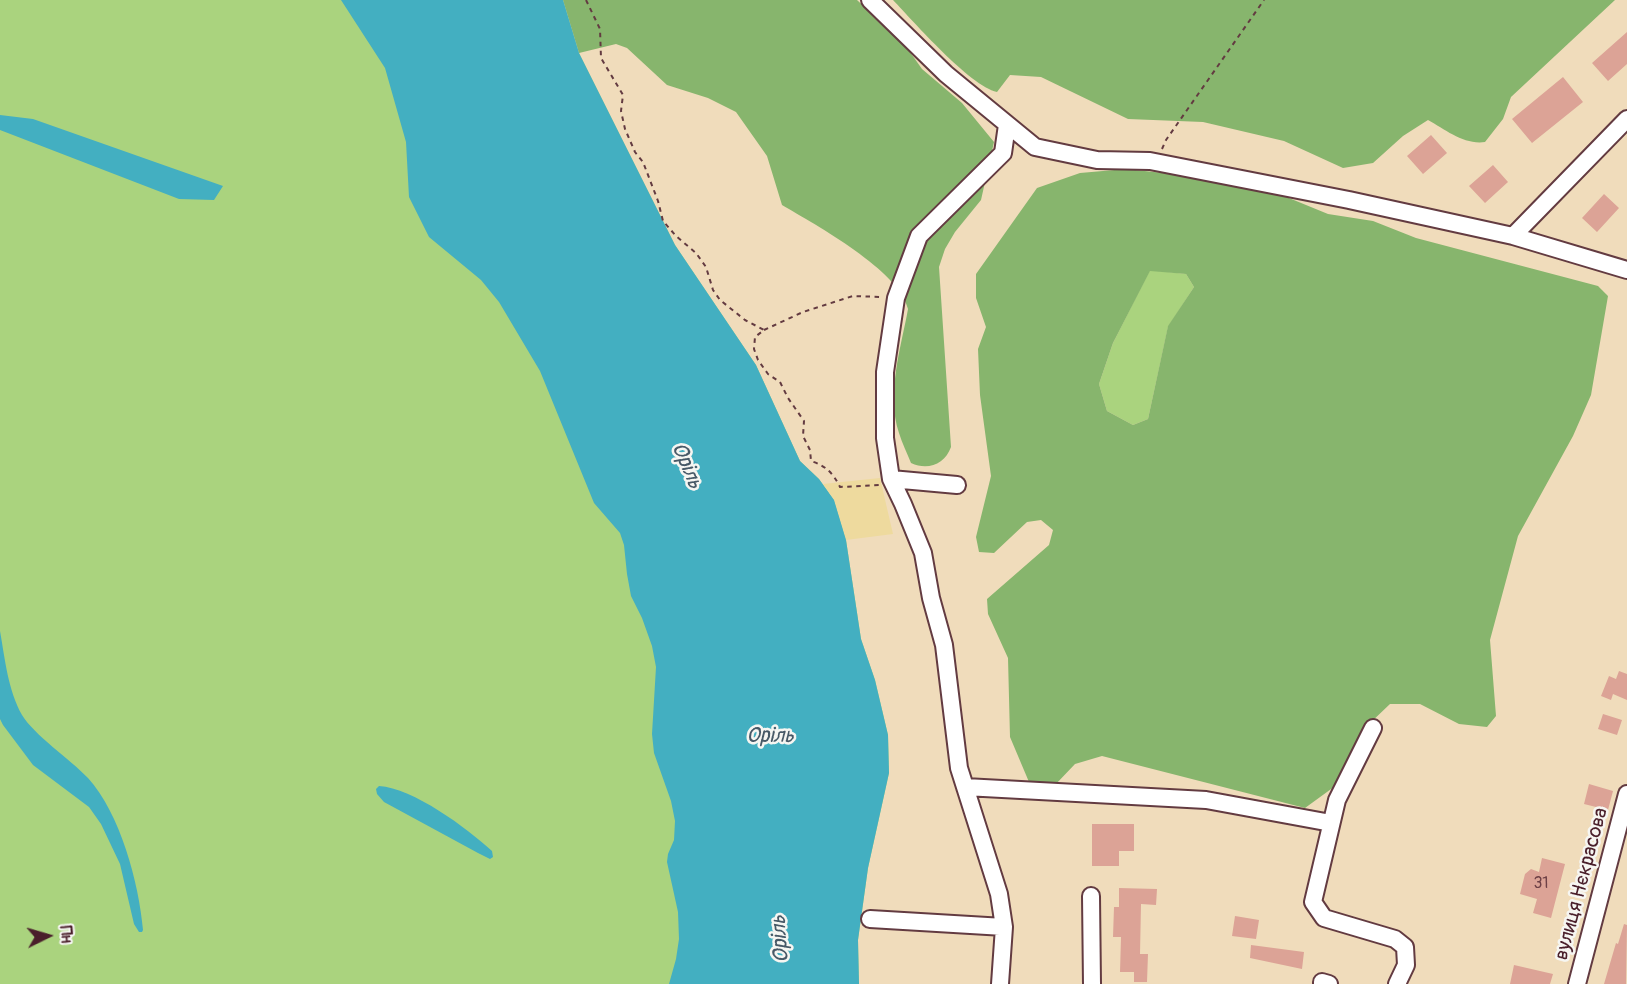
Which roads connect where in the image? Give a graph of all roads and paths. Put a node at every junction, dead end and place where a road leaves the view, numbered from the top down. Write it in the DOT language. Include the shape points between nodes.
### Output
graph roads {
  1 [pos="586,0"];
  2 [pos="870,0"];
  3 [pos="1264,0"];
  4 [pos="1627,119"];
  5 [pos="1007,125"];
  6 [pos="1035,147"];
  7 [pos="1003,153"];
  8 [pos="1150,161"];
  9 [pos="1513,236"];
  10 [pos="1627,270"];
  11 [pos="896,298"];
  12 [pos="764,330"];
  13 [pos="892,481"];
  14 [pos="957,485"];
  15 [pos="1373,728"];
  16 [pos="965,787"];
  17 [pos="1627,794"];
  18 [pos="1332,823"];
  19 [pos="1091,896"];
  20 [pos="870,919"];
  21 [pos="1004,927"];
  22 [pos="1000,984"];
  23 [pos="1092,984"];
  24 [pos="1322,984"];
  25 [pos="1329,984"];
  26 [pos="1397,984"];
  27 [pos="1577,984"];
  1 -- 12 [label="path" via="600,29 601,58 623,95 625,129 643,162 663,221 696,253 720,300"];
  2 -- 5 [label="street" via="946,74"];
  3 -- 8 [label="path" via="1162,151"];
  4 -- 9 [label="street"];
  5 -- 6 [label="street"];
  5 -- 7 [label="street"];
  6 -- 7 [label="street"];
  6 -- 8 [label="street" via="1097,160"];
  7 -- 11 [label="street" via="919,236"];
  8 -- 9 [label="street"];
  9 -- 10 [label="street"];
  11 -- 12 [label="path" via="853,296 802,312"];
  11 -- 13 [label="street" via="885,372 885,438"];
  12 -- 13 [label="path" via="755,337 754,349 804,421 803,436 811,461 823,465 840,487"];
  13 -- 14 [label="street"];
  13 -- 16 [label="street" via="922,553 944,645 959,768"];
  15 -- 18 [label="street" via="1337,800"];
  16 -- 18 [label="street" via="1206,800"];
  16 -- 21 [label="street" via="999,894"];
  17 -- 27 [label="street, вулиця Нєкрасова"];
  18 -- 26 [label="street" via="1313,902 1324,918 1395,939 1405,947 1406,965"];
  19 -- 23 [label="street"];
  20 -- 21 [label="street"];
  21 -- 22 [label="street"];
  24 -- 25 [label="street"];
}
